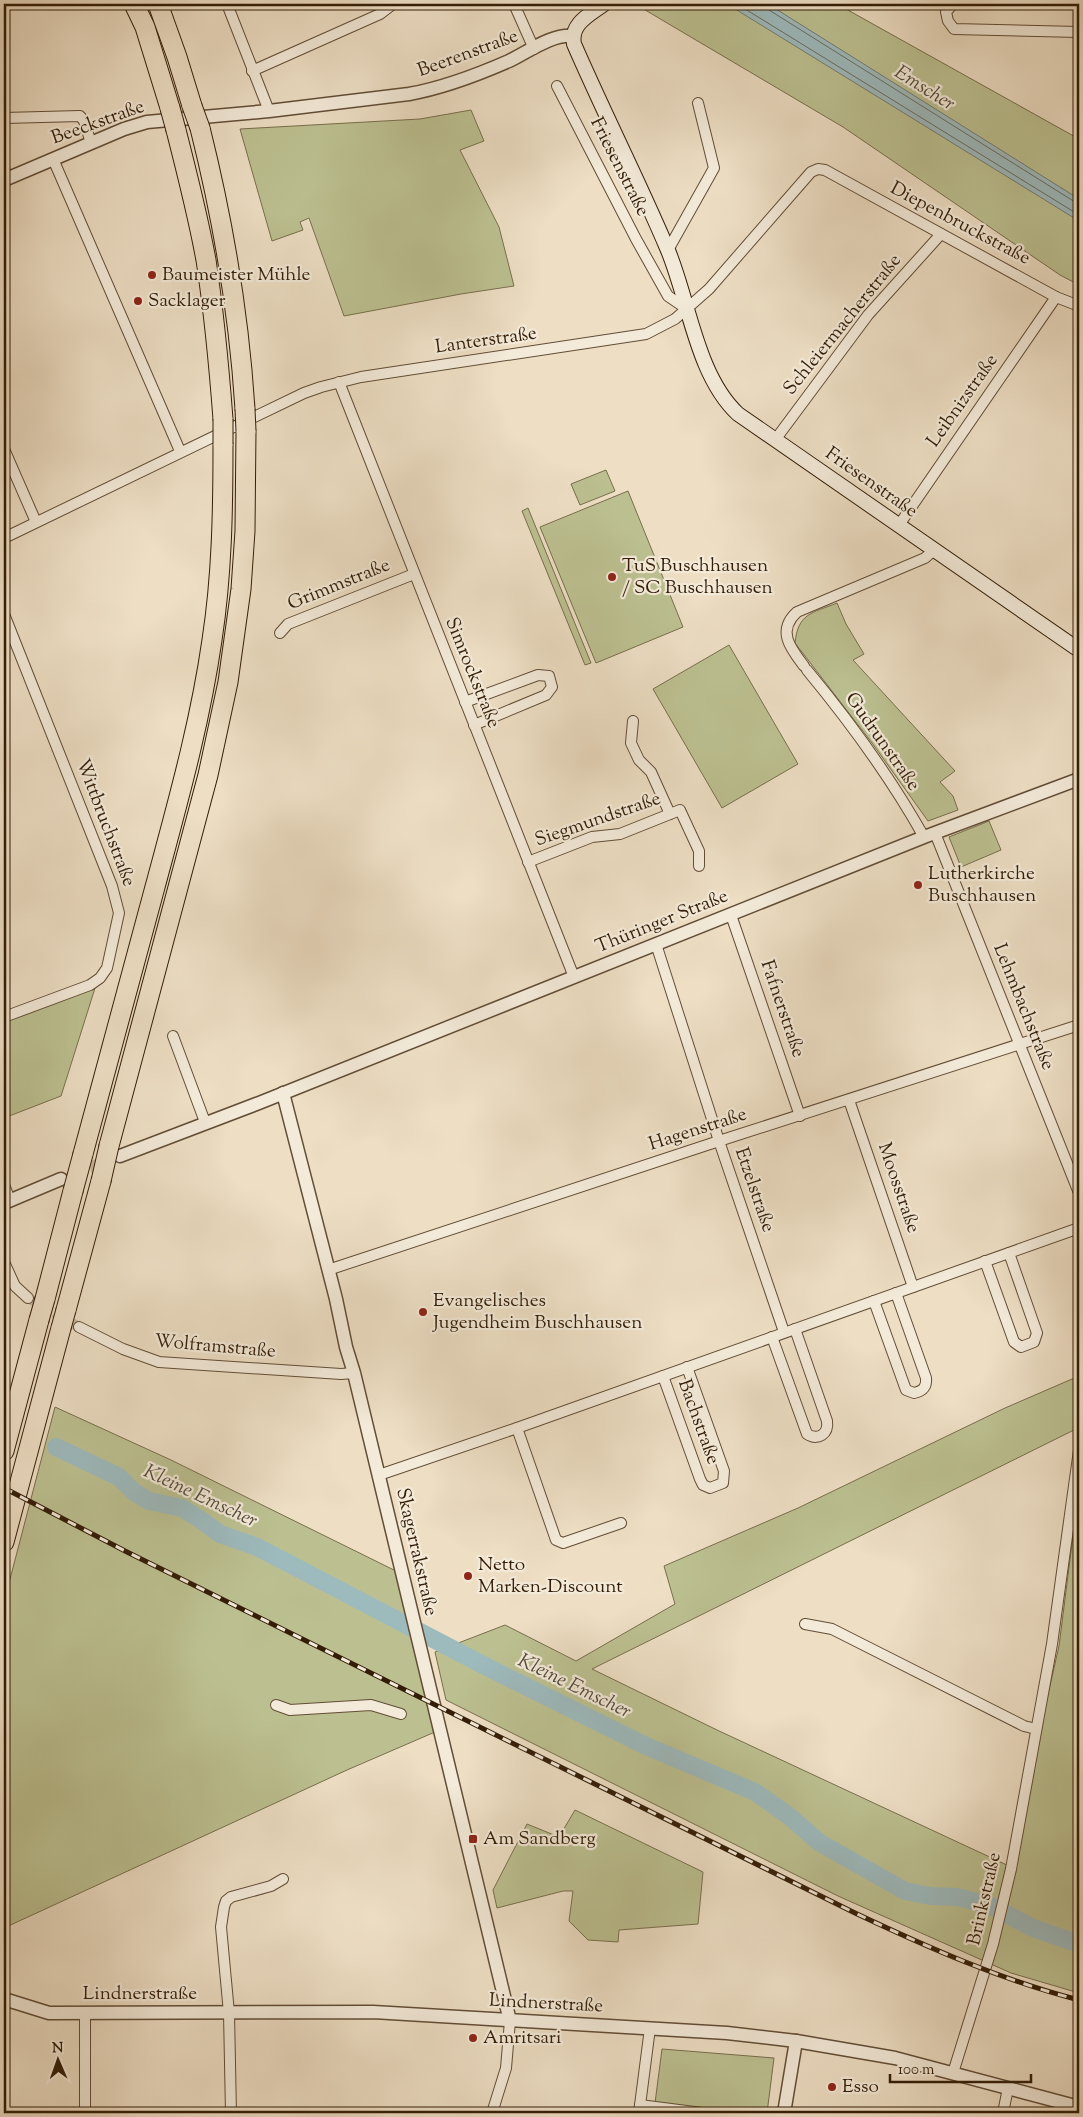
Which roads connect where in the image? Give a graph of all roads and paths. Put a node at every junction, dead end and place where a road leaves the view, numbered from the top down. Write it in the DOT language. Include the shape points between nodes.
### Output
graph roads {
  1 [pos="134,4"];
  2 [pos="158,4"];
  3 [pos="227,4"];
  4 [pos="393,4"];
  5 [pos="514,4"];
  6 [pos="604,4"];
  7 [pos="953,4"];
  8 [pos="1079,32"];
  9 [pos="573,36"];
  10 [pos="534,49"];
  11 [pos="252,71"];
  12 [pos="557,86"];
  13 [pos="698,103"];
  14 [pos="269,111"];
  15 [pos="4,118"];
  16 [pos="91,143"];
  17 [pos="53,159"];
  18 [pos="825,170"];
  19 [pos="4,180"];
  20 [pos="941,234"];
  21 [pos="668,250"];
  22 [pos="1056,297"];
  23 [pos="1079,306"];
  24 [pos="687,309"];
  25 [pos="339,382"];
  26 [pos="775,440"];
  27 [pos="4,449"];
  28 [pos="180,451"];
  29 [pos="36,522"];
  30 [pos="899,525"];
  31 [pos="4,538"];
  32 [pos="934,550"];
  33 [pos="414,574"];
  34 [pos="4,614"];
  35 [pos="280,633"];
  36 [pos="1079,650"];
  37 [pos="465,702"];
  38 [pos="633,722"];
  39 [pos="474,725"];
  40 [pos="1079,779"];
  41 [pos="670,814"];
  42 [pos="930,835"];
  43 [pos="528,862"];
  44 [pos="699,866"];
  45 [pos="731,914"];
  46 [pos="656,944"];
  47 [pos="574,977"];
  48 [pos="4,1018"];
  49 [pos="1079,1025"];
  50 [pos="173,1036"];
  51 [pos="1020,1043"];
  52 [pos="284,1092"];
  53 [pos="849,1100"];
  54 [pos="800,1116"];
  55 [pos="205,1122"];
  56 [pos="719,1141"];
  57 [pos="115,1151"];
  58 [pos="4,1185"];
  59 [pos="67,1185"];
  60 [pos="1079,1193"];
  61 [pos="7,1202"];
  62 [pos="1079,1228"];
  63 [pos="1009,1253"];
  64 [pos="985,1261"];
  65 [pos="4,1262"];
  66 [pos="328,1270"];
  67 [pos="913,1287"];
  68 [pos="896,1293"];
  69 [pos="37,1298"];
  70 [pos="874,1301"];
  71 [pos="70,1328"];
  72 [pos="795,1329"];
  73 [pos="784,1332"];
  74 [pos="772,1337"];
  75 [pos="687,1367"];
  76 [pos="354,1373"];
  77 [pos="662,1376"];
  78 [pos="517,1428"];
  79 [pos="1079,1450"];
  80 [pos="4,1451"];
  81 [pos="379,1475"];
  82 [pos="621,1523"];
  83 [pos="4,1542"];
  84 [pos="805,1624"];
  85 [pos="276,1705"];
  86 [pos="401,1714"];
  87 [pos="1036,1729"];
  88 [pos="283,1879"];
  89 [pos="4,1999"];
  90 [pos="229,2013"];
  91 [pos="85,2014"];
  92 [pos="510,2021"];
  93 [pos="650,2028"];
  94 [pos="796,2041"];
  95 [pos="953,2073"];
  96 [pos="1008,2088"];
  97 [pos="1079,2107"];
  98 [pos="640,2109"];
  99 [pos="85,2113"];
  100 [pos="231,2113"];
  101 [pos="492,2113"];
  102 [pos="702,2113"];
  103 [pos="784,2113"];
  104 [pos="1003,2113"];
  1 -- 59 [label="highway, bridge" via="145,27 170,108 194,198 206,260 223,420 223,522 212,640 186,773 83,1154"];
  2 -- 57 [label="highway, bridge" via="200,128 226,244 245,409 245,531 241,589 228,682"];
  3 -- 11 [label="street"];
  4 -- 11 [label="street" via="380,14"];
  5 -- 10 [label="street"];
  6 -- 9 [label="main road" via="579,23"];
  7 -- 8 [label="street" via="946,12 954,29"];
  9 -- 10 [label="street, Beerenstraße" via="559,36"];
  9 -- 21 [label="main road, Friesenstraße" via="574,46"];
  10 -- 14 [label="street, Beerenstraße" via="431,90"];
  11 -- 14 [label="street"];
  12 -- 24 [label="street, Friesenstraße" via="668,296"];
  13 -- 21 [label="street" via="714,168"];
  14 -- 16 [label="street, Beeckstraße" via="147,122"];
  15 -- 16 [label="street" via="80,116"];
  16 -- 17 [label="street, Beeckstraße"];
  17 -- 19 [label="street, Beeckstraße"];
  17 -- 28 [label="street"];
  18 -- 20 [label="street, Diepenbruckstraße"];
  18 -- 24 [label="street, Lanterstraße" via="811,172 709,289"];
  20 -- 22 [label="street, Diepenbruckstraße"];
  20 -- 26 [label="street, Schleiermacherstraße" via="858,329"];
  21 -- 24 [label="main road, Friesenstraße"];
  22 -- 23 [label="street, Diepenbruckstraße"];
  22 -- 30 [label="street, Leibnizstraße"];
  24 -- 25 [label="street, Lanterstraße" via="646,334"];
  24 -- 26 [label="main road, Friesenstraße" via="702,353 723,398 738,414"];
  25 -- 28 [label="street, Lanterstraße" via="304,393"];
  25 -- 33 [label="street, Simrockstraße"];
  26 -- 30 [label="main road, Friesenstraße"];
  27 -- 29 [label="street"];
  28 -- 29 [label="street, Lanterstraße"];
  29 -- 31 [label="street, Lanterstraße"];
  30 -- 32 [label="main road, Friesenstraße"];
  32 -- 36 [label="main road, Friesenstraße"];
  32 -- 42 [label="street, Gudrunstraße" via="925,558 797,612 790,621 787,636 790,646"];
  33 -- 35 [label="street, Grimmstraße" via="288,624"];
  33 -- 37 [label="street, Simrockstraße"];
  34 -- 48 [label="street, Wittbruchstraße" via="112,886 119,913 108,968 100,978 90,985"];
  37 -- 39 [label="street, Simrockstraße"];
  37 -- 39 [label="street" via="538,674 549,676 552,682 546,695"];
  38 -- 41 [label="street" via="631,742 639,760 651,772"];
  39 -- 43 [label="street, Simrockstraße"];
  40 -- 42 [label="street, Thüringer Straße"];
  41 -- 43 [label="street, Siegmundstraße" via="620,834 592,837"];
  41 -- 44 [label="street, Siegmundstraße" via="680,810 699,851"];
  42 -- 45 [label="street, Thüringer Straße"];
  42 -- 51 [label="street, Lehmbachstraße"];
  43 -- 47 [label="street, Simrockstraße"];
  45 -- 46 [label="street, Thüringer Straße"];
  45 -- 54 [label="street, Fafnerstraße"];
  46 -- 47 [label="street, Thüringer Straße"];
  46 -- 56 [label="street, Etzelstraße"];
  47 -- 52 [label="street, Thüringer Straße"];
  49 -- 51 [label="street, Hagenstraße"];
  50 -- 55 [label="street"];
  51 -- 53 [label="street, Hagenstraße"];
  51 -- 60 [label="street, Lehmbachstraße"];
  52 -- 55 [label="street, Thüringer Straße"];
  52 -- 66 [label="street, Skagerrakstraße"];
  53 -- 54 [label="street, Hagenstraße"];
  53 -- 67 [label="street, Moosstraße"];
  54 -- 56 [label="street, Hagenstraße"];
  55 -- 57 [label="street, Thüringer Straße"];
  56 -- 66 [label="street, Hagenstraße"];
  56 -- 73 [label="street, Etzelstraße"];
  57 -- 71 [label="highway, bridge" via="101,1181 66,1310"];
  58 -- 61 [label="street"];
  59 -- 61 [label="street"];
  59 -- 69 [label="highway"];
  62 -- 63 [label="street, Bachstraße"];
  63 -- 64 [label="street, Bachstraße"];
  63 -- 64 [label="street" via="1037,1333 1034,1342 1021,1347 1014,1342"];
  64 -- 67 [label="street, Bachstraße"];
  65 -- 69 [label="street" via="15,1286"];
  66 -- 76 [label="street, Skagerrakstraße"];
  67 -- 68 [label="street, Bachstraße"];
  68 -- 70 [label="street, Bachstraße"];
  68 -- 70 [label="street" via="926,1378 922,1391 906,1390"];
  69 -- 80 [label="highway, bridge" via="39,1320"];
  70 -- 72 [label="street, Bachstraße"];
  71 -- 76 [label="street, Wolframstraße" via="159,1362"];
  71 -- 83 [label="highway"];
  72 -- 73 [label="street, Bachstraße"];
  72 -- 74 [label="street" via="827,1421 828,1427 823,1435 807,1434"];
  73 -- 74 [label="street, Bachstraße"];
  74 -- 75 [label="street, Bachstraße"];
  75 -- 77 [label="street, Bachstraße"];
  75 -- 77 [label="street, Bachstraße" via="724,1471 723,1484 710,1488 703,1485"];
  76 -- 81 [label="street, Skagerrakstraße"];
  77 -- 78 [label="street, Bachstraße"];
  78 -- 81 [label="street, Bachstraße"];
  78 -- 82 [label="street" via="556,1540 563,1543"];
  79 -- 87 [label="street, Brinkstraße" via="1052,1644"];
  81 -- 92 [label="street, Skagerrakstraße"];
  84 -- 87 [label="street" via="832,1629 1024,1726"];
  85 -- 86 [label="street" via="290,1710 371,1705"];
  87 -- 95 [label="street, Brinkstraße" via="1003,1903"];
  88 -- 90 [label="street" via="226,1901 221,1927"];
  89 -- 91 [label="street, Lindnerstraße" via="43,2012"];
  90 -- 91 [label="street, Lindnerstraße"];
  90 -- 92 [label="street, Lindnerstraße" via="373,2012"];
  90 -- 100 [label="street"];
  91 -- 99 [label="street"];
  92 -- 93 [label="street, Lindnerstraße"];
  92 -- 101 [label="street" via="506,2068"];
  93 -- 94 [label="street, Lindnerstraße"];
  93 -- 98 [label="street"];
  94 -- 95 [label="street, Lindnerstraße" via="870,2053"];
  94 -- 103 [label="street"];
  95 -- 96 [label="street, Lindnerstraße"];
  96 -- 97 [label="street, Lindnerstraße"];
  96 -- 104 [label="street"];
  98 -- 102 [label="street"];
}
